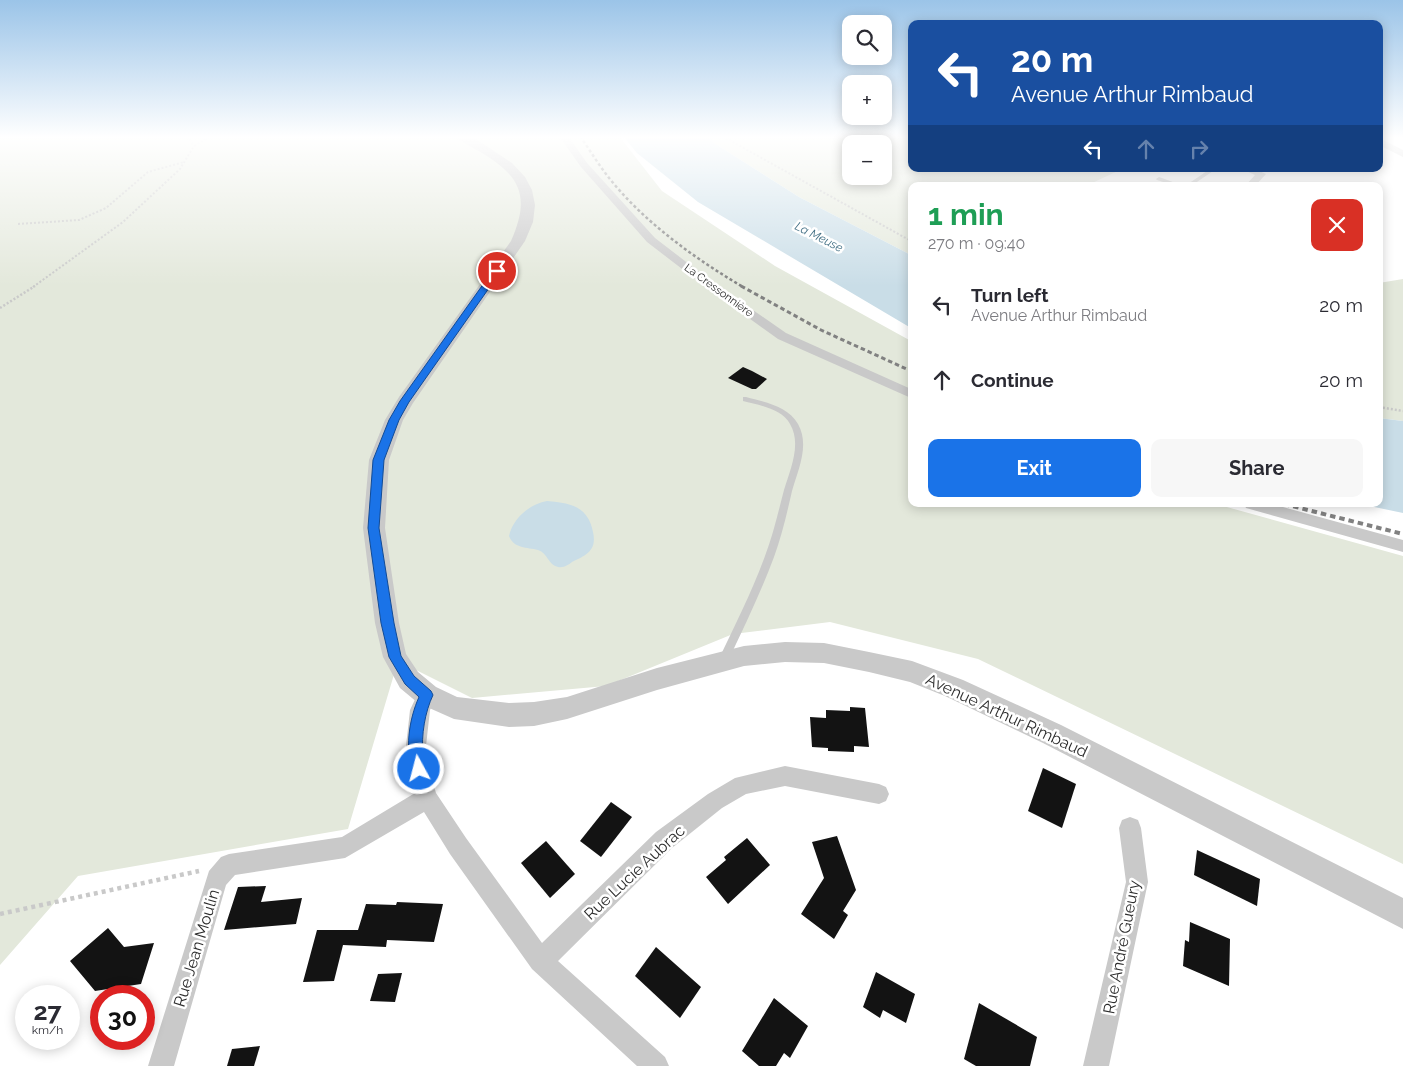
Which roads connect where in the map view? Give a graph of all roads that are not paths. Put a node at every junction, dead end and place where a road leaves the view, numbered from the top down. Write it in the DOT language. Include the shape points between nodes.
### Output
graph roads {
  1 [pos="523,186"];
  2 [pos="603,186"];
  3 [pos="908,393"];
  4 [pos="746,399"];
  5 [pos="1263,507"];
  6 [pos="1403,546"];
  7 [pos="723,661"];
  8 [pos="427,695"];
  9 [pos="879,794"];
  10 [pos="427,798"];
  11 [pos="1130,828"];
  12 [pos="1403,914"];
  13 [pos="540,960"];
  14 [pos="161,1066"];
  15 [pos="656,1066"];
  16 [pos="1096,1066"];
  1 -- 8 [label="street, Avenue Arthur Rimbaud" via="529,198 529,219 518,241 405,401 379,460 374,528 387,623 395,657 409,680"];
  2 -- 3 [label="street, La Cressonnière" via="651,240 782,336"];
  4 -- 7 [label="lane" via="778,410 795,423 798,452 777,534 762,577"];
  5 -- 6 [label="street"];
  7 -- 8 [label="street, Avenue Arthur Rimbaud" via="567,708 534,714 509,715 454,708"];
  7 -- 12 [label="street, Avenue Arthur Rimbaud" via="785,652 824,653 912,672 1052,734"];
  8 -- 10 [label="street" via="420,710 416,755"];
  9 -- 13 [label="street, Rue Lucie Aubrac" via="785,776 742,785 664,840"];
  10 -- 13 [label="street"];
  10 -- 14 [label="street, Rue Jean Moulin" via="344,847 230,865 217,879"];
  11 -- 16 [label="street, Rue André Gueury" via="1137,882"];
  13 -- 15 [label="street"];
}
